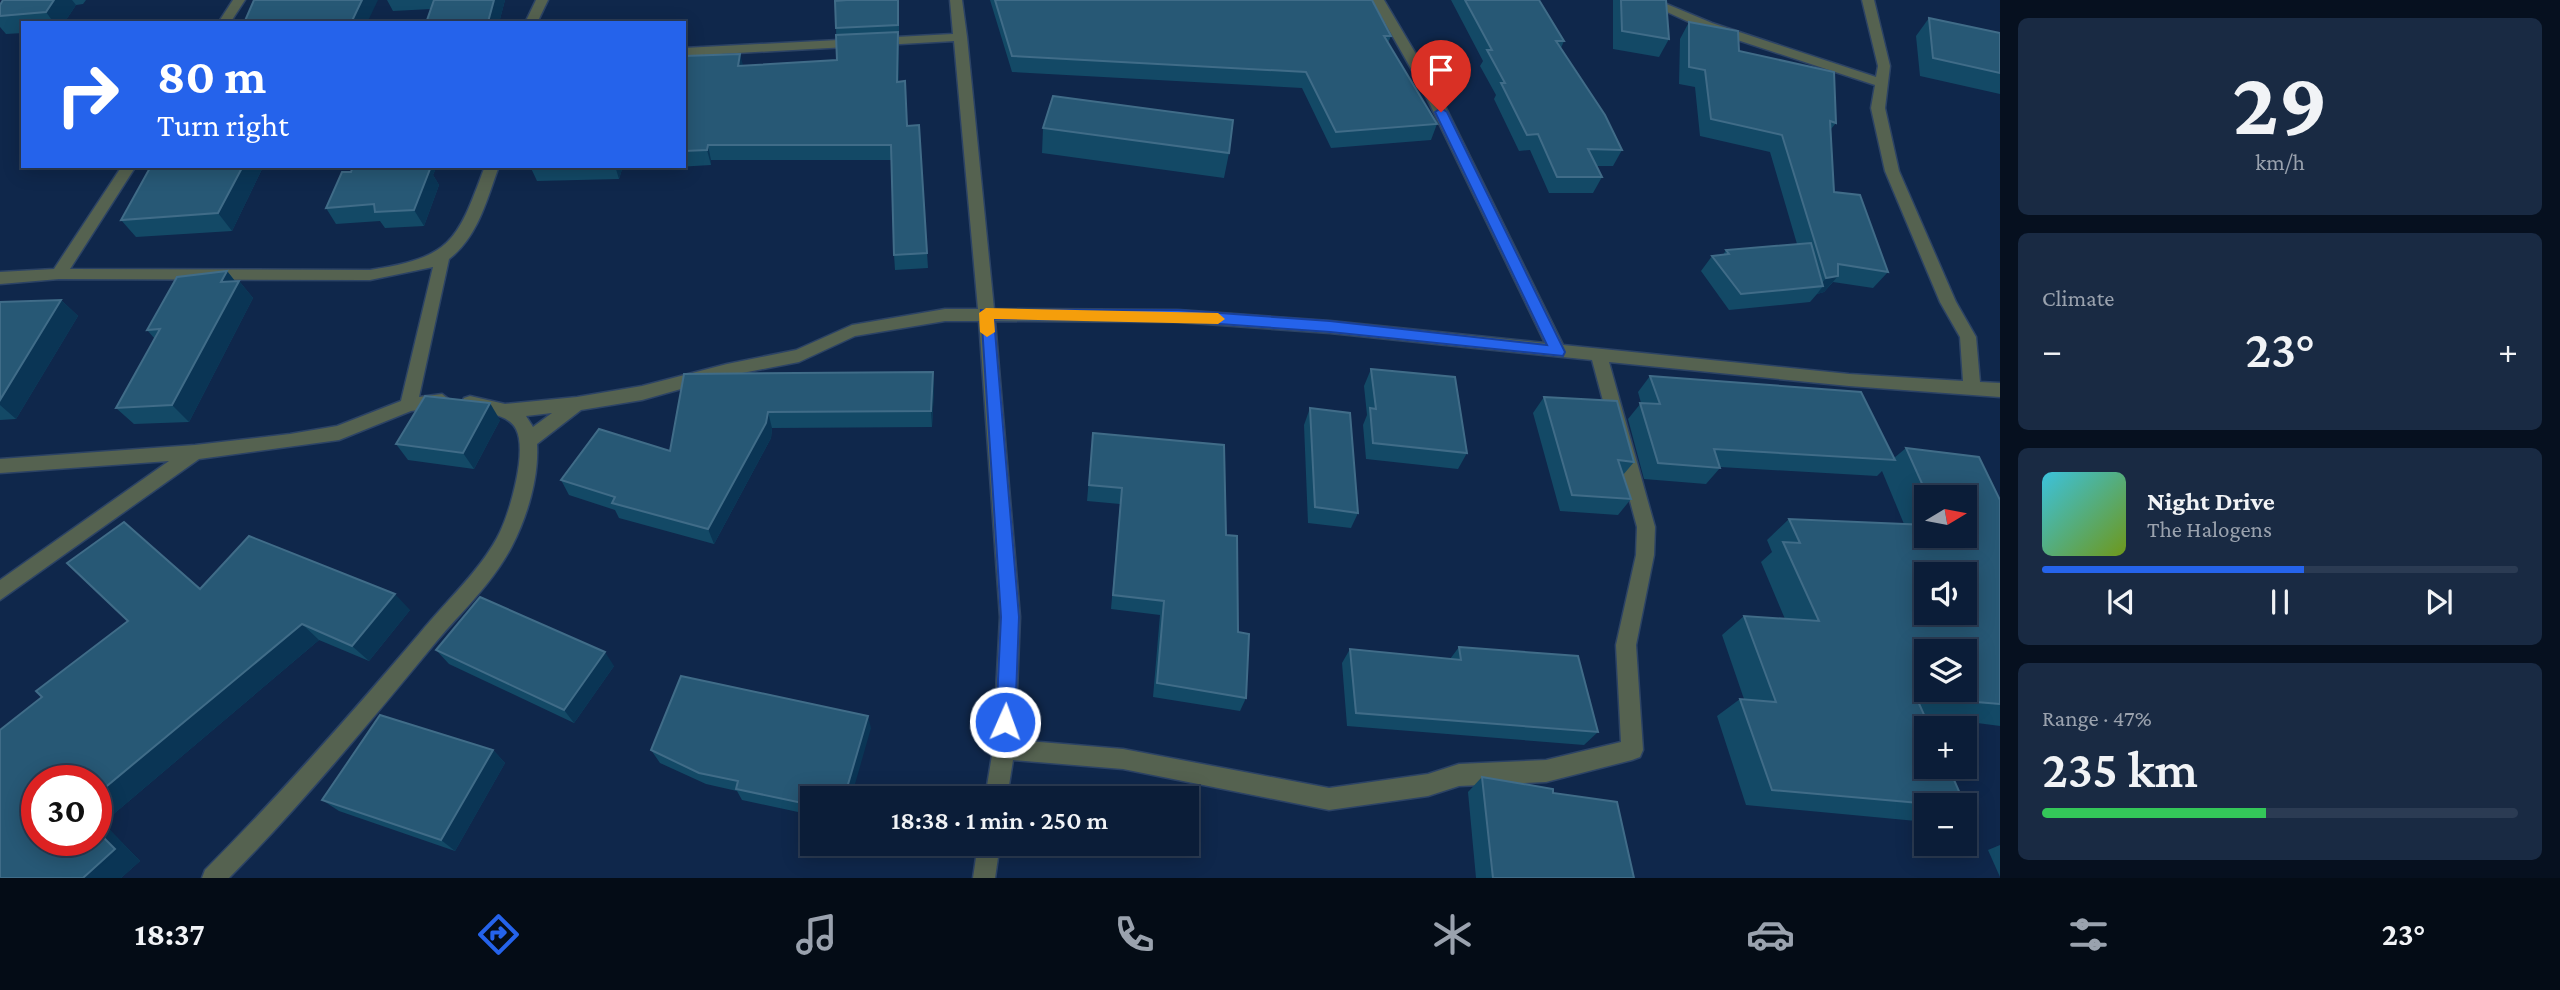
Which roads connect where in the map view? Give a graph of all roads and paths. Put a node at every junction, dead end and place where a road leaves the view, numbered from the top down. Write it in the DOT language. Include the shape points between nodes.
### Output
graph roads {
  1 [pos="239,0"];
  2 [pos="542,0"];
  3 [pos="956,0"];
  4 [pos="1378,0"];
  5 [pos="1647,0"];
  6 [pos="1868,0"];
  7 [pos="225,21"];
  8 [pos="532,21"];
  9 [pos="961,37"];
  10 [pos="686,52"];
  11 [pos="1881,83"];
  12 [pos="129,168"];
  13 [pos="491,168"];
  14 [pos="442,260"];
  15 [pos="59,274"];
  16 [pos="0,278"];
  17 [pos="986,313"];
  18 [pos="1558,352"];
  19 [pos="1598,355"];
  20 [pos="1972,385"];
  21 [pos="2000,390"];
  22 [pos="577,404"];
  23 [pos="409,405"];
  24 [pos="505,411"];
  25 [pos="529,440"];
  26 [pos="195,452"];
  27 [pos="0,466"];
  28 [pos="0,591"];
  29 [pos="1004,749"];
  30 [pos="998,786"];
  31 [pos="987,856"];
  32 [pos="214,878"];
  33 [pos="984,878"];
  1 -- 7 [label="street"];
  2 -- 8 [label="street"];
  3 -- 9 [label="street"];
  4 -- 18 [label="street" via="1429,88"];
  5 -- 11 [label="street" via="1708,26"];
  6 -- 11 [label="street" via="1884,66"];
  9 -- 10 [label="street"];
  9 -- 17 [label="street"];
  11 -- 20 [label="street" via="1878,108 1892,171 1948,302 1968,337"];
  12 -- 15 [label="street"];
  13 -- 14 [label="street" via="460,244"];
  14 -- 15 [label="street" via="407,271 370,275"];
  14 -- 23 [label="street"];
  15 -- 16 [label="street"];
  17 -- 18 [label="street" via="1178,316"];
  17 -- 22 [label="street" via="945,314 852,331 799,356"];
  17 -- 29 [label="street" via="1010,617"];
  18 -- 19 [label="street"];
  19 -- 20 [label="street" via="1849,380"];
  19 -- 29 [label="street" via="1646,527 1646,555 1626,645 1632,750 1546,771 1459,775 1428,785 1329,799 1123,759"];
  20 -- 21 [label="street"];
  22 -- 24 [label="street"];
  22 -- 25 [label="street"];
  23 -- 24 [label="street" via="471,403"];
  23 -- 26 [label="street" via="339,433"];
  24 -- 25 [label="street" via="524,424"];
  25 -- 32 [label="street" via="522,498 505,541 480,577 270,822"];
  26 -- 27 [label="street"];
  26 -- 28 [label="street"];
  29 -- 30 [label="street"];
  31 -- 33 [label="street"];
}
